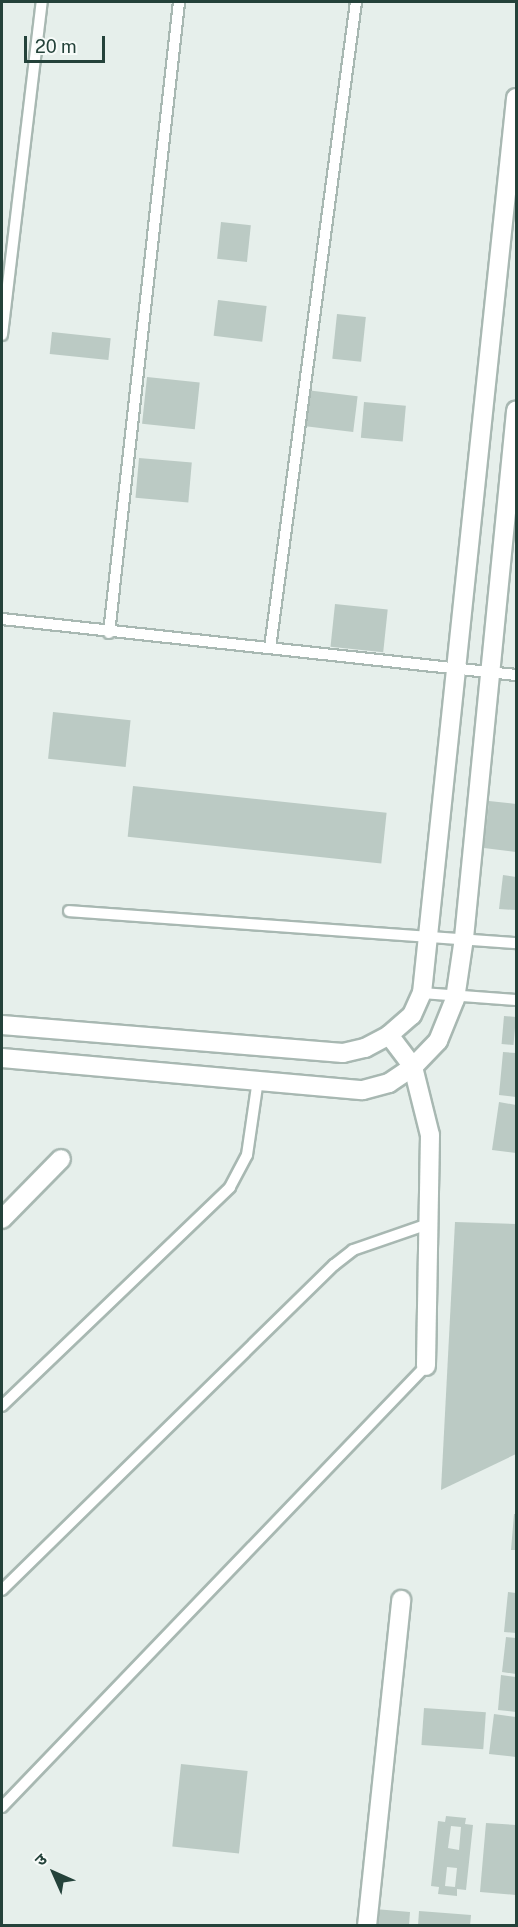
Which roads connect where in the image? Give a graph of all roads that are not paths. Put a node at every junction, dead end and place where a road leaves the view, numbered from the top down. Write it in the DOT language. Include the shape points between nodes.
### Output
graph roads {
  1 [pos="42,2"];
  2 [pos="179,2"];
  3 [pos="356,2"];
  4 [pos="516,98"];
  5 [pos="2,334"];
  6 [pos="516,411"];
  7 [pos="2,619"];
  8 [pos="109,633"];
  9 [pos="270,648"];
  10 [pos="457,668"];
  11 [pos="490,673"];
  12 [pos="516,675"];
  13 [pos="69,911"];
  14 [pos="428,936"];
  15 [pos="464,938"];
  16 [pos="516,943"];
  17 [pos="422,993"];
  18 [pos="455,995"];
  19 [pos="516,1000"];
  20 [pos="2,1024"];
  21 [pos="389,1035"];
  22 [pos="2,1058"];
  23 [pos="413,1067"];
  24 [pos="258,1080"];
  25 [pos="61,1159"];
  26 [pos="2,1219"];
  27 [pos="431,1223"];
  28 [pos="426,1366"];
  29 [pos="2,1406"];
  30 [pos="2,1590"];
  31 [pos="401,1600"];
  32 [pos="2,1807"];
  33 [pos="367,1926"];
  1 -- 5 [label="lane"];
  2 -- 8 [label="lane"];
  3 -- 9 [label="lane"];
  4 -- 10 [label="main road"];
  6 -- 11 [label="main road"];
  7 -- 8 [label="lane"];
  8 -- 9 [label="lane"];
  9 -- 10 [label="lane"];
  10 -- 11 [label="lane"];
  10 -- 14 [label="main road"];
  11 -- 12 [label="lane"];
  11 -- 15 [label="main road"];
  13 -- 14 [label="lane"];
  14 -- 15 [label="lane"];
  14 -- 17 [label="main road"];
  15 -- 16 [label="lane"];
  15 -- 18 [label="main road"];
  17 -- 18 [label="lane"];
  17 -- 21 [label="main road" via="412,1015"];
  18 -- 19 [label="lane"];
  18 -- 23 [label="main road" via="438,1041"];
  20 -- 21 [label="main road" via="343,1053 365,1048"];
  21 -- 23 [label="main road"];
  22 -- 24 [label="main road"];
  23 -- 24 [label="main road" via="389,1083 363,1090"];
  23 -- 27 [label="main road" via="430,1135"];
  24 -- 29 [label="lane" via="247,1155 230,1187"];
  25 -- 26 [label="main road"];
  27 -- 28 [label="main road"];
  27 -- 30 [label="lane" via="353,1250 334,1265"];
  28 -- 32 [label="lane"];
  31 -- 33 [label="main road"];
}
